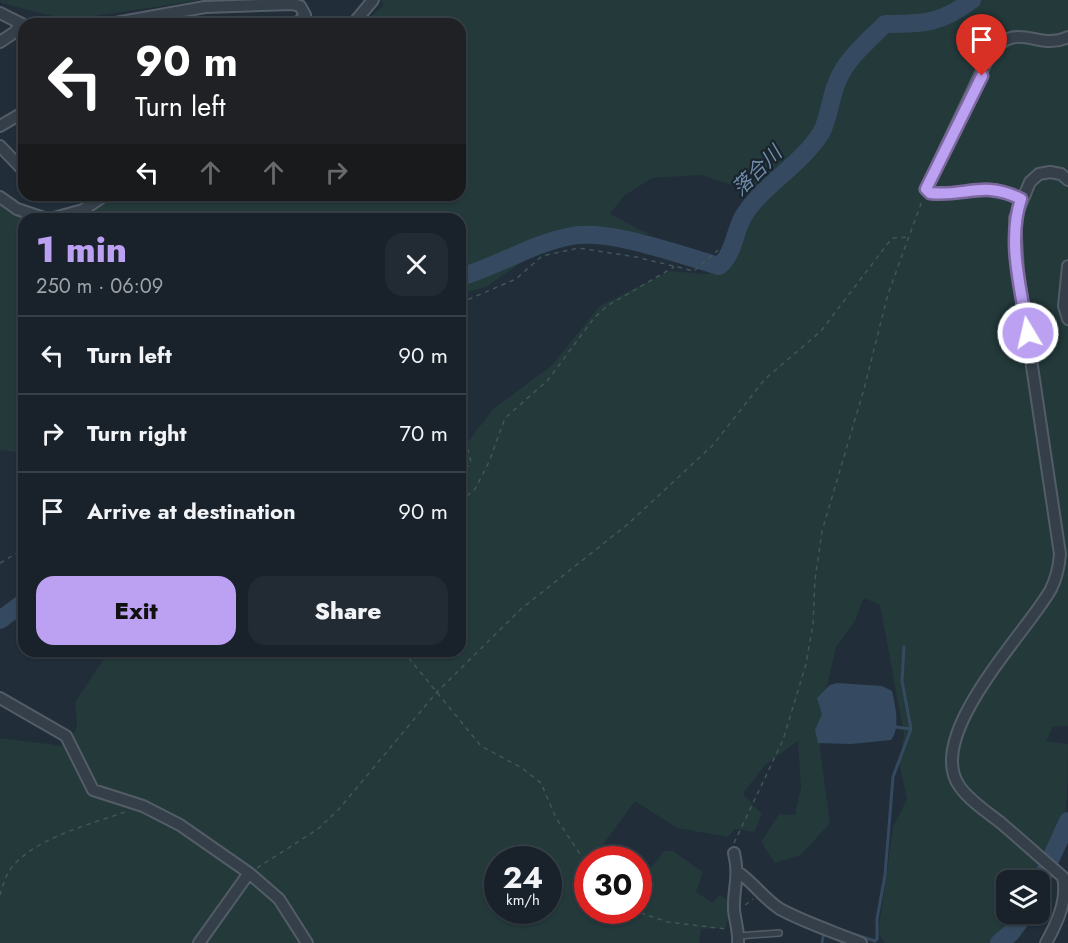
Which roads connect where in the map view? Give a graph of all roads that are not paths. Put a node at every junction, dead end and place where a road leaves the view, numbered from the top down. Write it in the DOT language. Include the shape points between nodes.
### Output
graph roads {
  1 [pos="373,0"];
  2 [pos="0,14"];
  3 [pos="165,14"];
  4 [pos="143,18"];
  5 [pos="162,18"];
  6 [pos="302,18"];
  7 [pos="358,18"];
  8 [pos="18,22"];
  9 [pos="18,29"];
  10 [pos="1068,37"];
  11 [pos="0,42"];
  12 [pos="18,116"];
  13 [pos="0,126"];
  14 [pos="0,146"];
  15 [pos="18,165"];
  16 [pos="1068,180"];
  17 [pos="0,197"];
  18 [pos="1021,199"];
  19 [pos="96,201"];
  20 [pos="29,213"];
  21 [pos="71,213"];
  22 [pos="1068,266"];
  23 [pos="1068,319"];
  24 [pos="0,698"];
  25 [pos="734,853"];
  26 [pos="738,872"];
  27 [pos="249,873"];
  28 [pos="778,933"];
  29 [pos="738,937"];
  30 [pos="199,943"];
  31 [pos="307,943"];
  32 [pos="861,943"];
  33 [pos="1046,943"];
  1 -- 7 [label="street"];
  2 -- 8 [label="street"];
  3 -- 4 [label="street"];
  3 -- 5 [label="street"];
  3 -- 6 [label="street" via="205,7 292,4 300,6 305,15"];
  9 -- 11 [label="street"];
  10 -- 18 [label="street" via="1051,40 1020,36 999,43 990,54 926,189 939,194 984,188 1008,192"];
  12 -- 13 [label="street"];
  14 -- 15 [label="street"];
  16 -- 18 [label="street" via="1060,174 1040,174 1030,182"];
  17 -- 20 [label="street"];
  18 -- 33 [label="street" via="1015,218 1018,272 1060,554 1059,572 1029,622 980,686 968,709 953,758 959,786 1063,877 1063,911"];
  19 -- 21 [label="street"];
  22 -- 23 [label="street" via="1064,306"];
  24 -- 27 [label="street" via="66,736 93,790 143,806 180,825"];
  25 -- 26 [label="street"];
  26 -- 29 [label="street" via="734,912"];
  26 -- 32 [label="street" via="781,909 825,931"];
  27 -- 30 [label="street"];
  27 -- 31 [label="street" via="279,899"];
  28 -- 29 [label="lane"];
}
